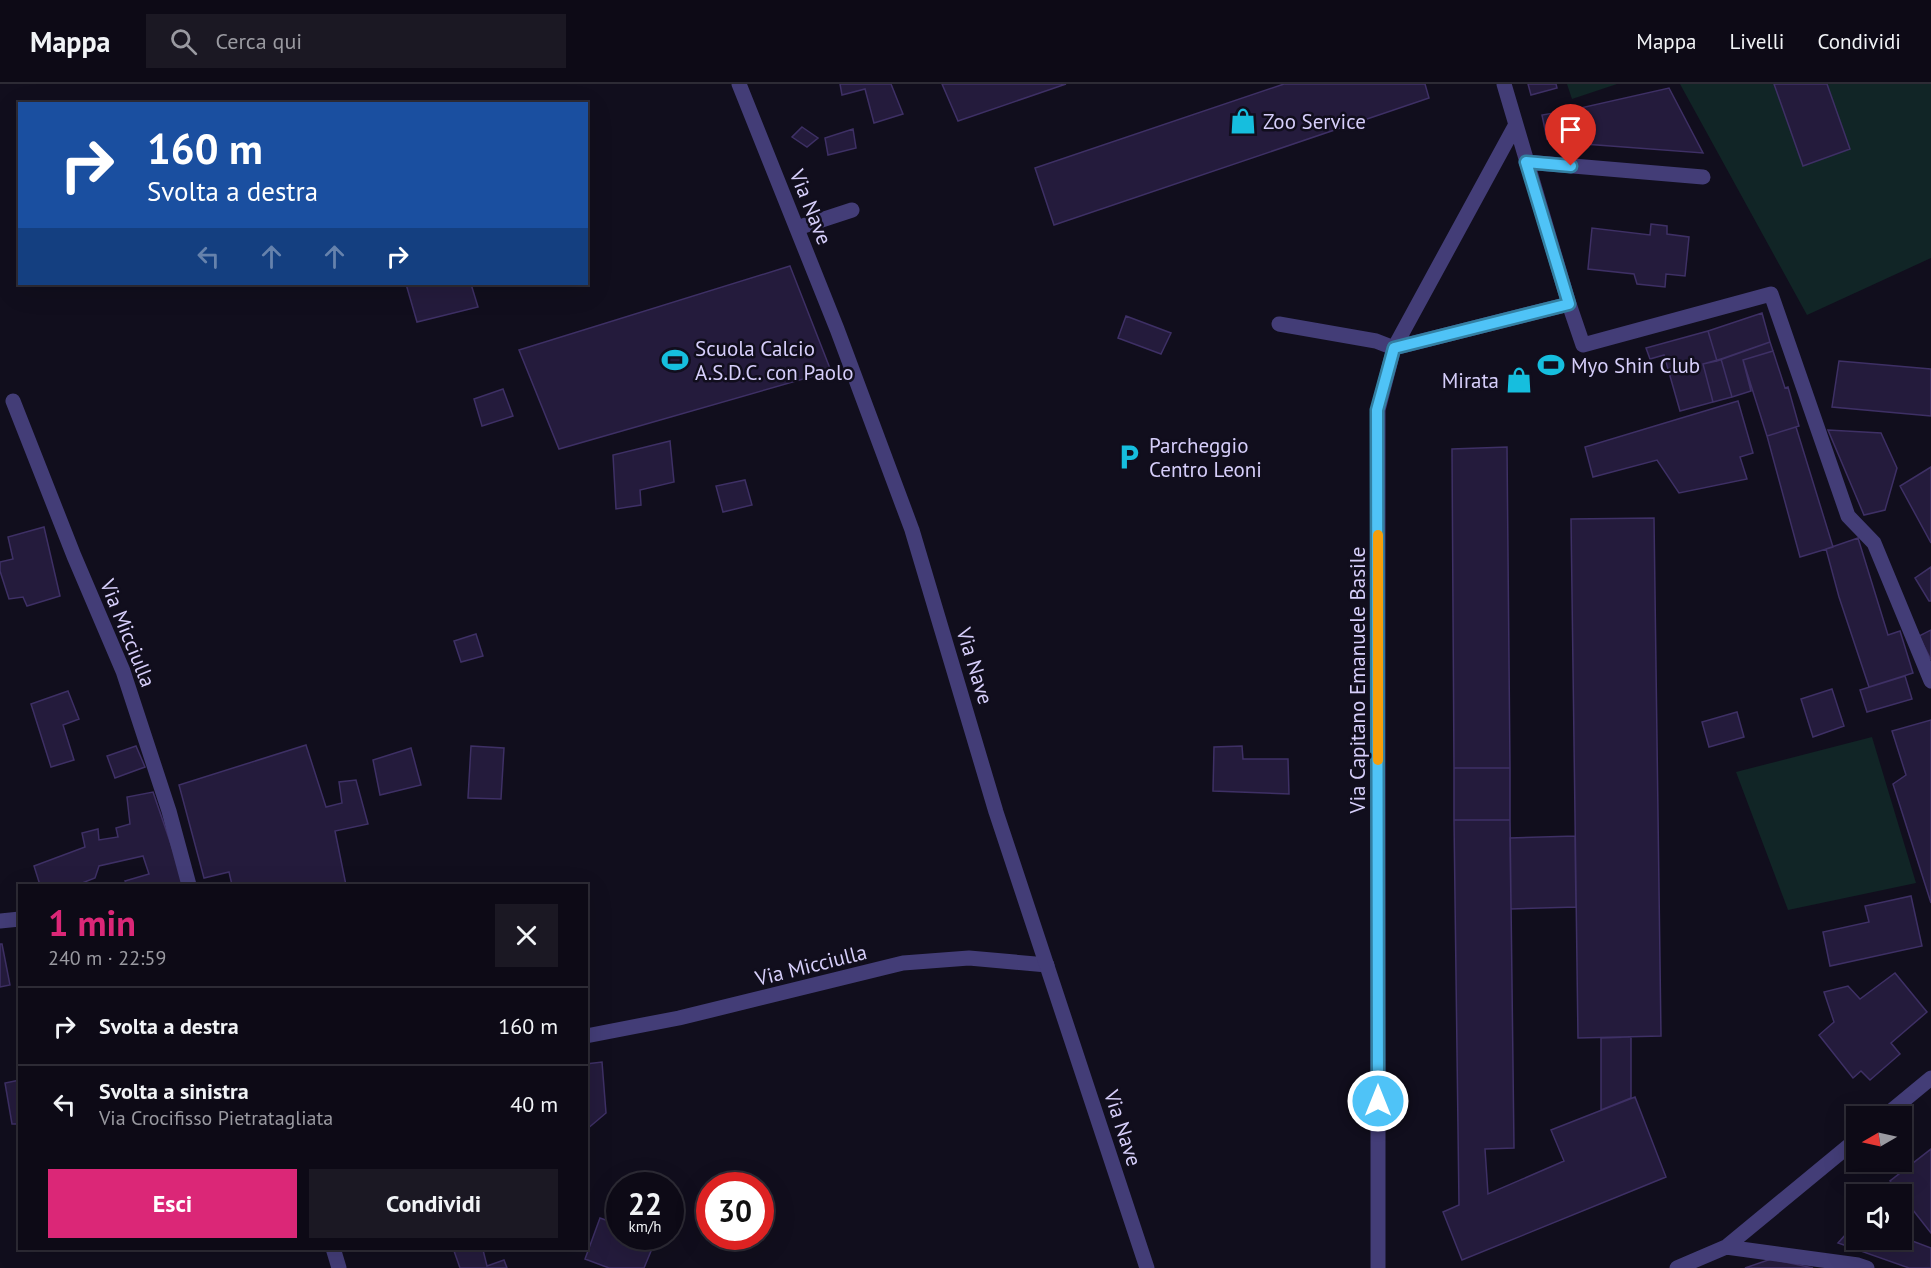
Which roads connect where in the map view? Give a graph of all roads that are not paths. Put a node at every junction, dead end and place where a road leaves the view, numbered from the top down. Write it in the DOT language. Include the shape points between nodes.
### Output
graph roads {
  1 [pos="739,84"];
  2 [pos="1504,84"];
  3 [pos="1515,126"];
  4 [pos="1526,162"];
  5 [pos="1703,177"];
  6 [pos="852,210"];
  7 [pos="797,228"];
  8 [pos="1569,304"];
  9 [pos="1279,324"];
  10 [pos="1394,348"];
  11 [pos="13,401"];
  12 [pos="1931,681"];
  13 [pos="189,884"];
  14 [pos="18,919"];
  15 [pos="0,921"];
  16 [pos="1047,965"];
  17 [pos="588,1036"];
  18 [pos="1931,1078"];
  19 [pos="1897,1106"];
  20 [pos="1846,1148"];
  21 [pos="1726,1247"];
  22 [pos="334,1250"];
  23 [pos="339,1268"];
  24 [pos="1147,1268"];
  25 [pos="1378,1268"];
  26 [pos="1677,1268"];
  27 [pos="1867,1268"];
  1 -- 7 [label="street, Via Nave"];
  2 -- 3 [label="street"];
  3 -- 4 [label="street"];
  3 -- 10 [label="street, Via Capitano Emanuele Basile"];
  4 -- 5 [label="street"];
  4 -- 8 [label="street"];
  6 -- 7 [label="street"];
  7 -- 16 [label="street, Via Nave" via="912,530 996,812"];
  8 -- 10 [label="street"];
  8 -- 12 [label="street" via="1583,345 1771,294 1848,516 1874,543"];
  9 -- 10 [label="street" via="1376,340"];
  10 -- 25 [label="street, Via Capitano Emanuele Basile" via="1377,410"];
  11 -- 13 [label="street, Via Micciulla" via="123,671"];
  14 -- 15 [label="street"];
  16 -- 17 [label="street, Via Micciulla" via="969,958 903,963 680,1018"];
  16 -- 24 [label="street, Via Nave"];
  18 -- 19 [label="street"];
  20 -- 21 [label="street"];
  21 -- 26 [label="street"];
  21 -- 27 [label="street"];
  22 -- 23 [label="street"];
}
